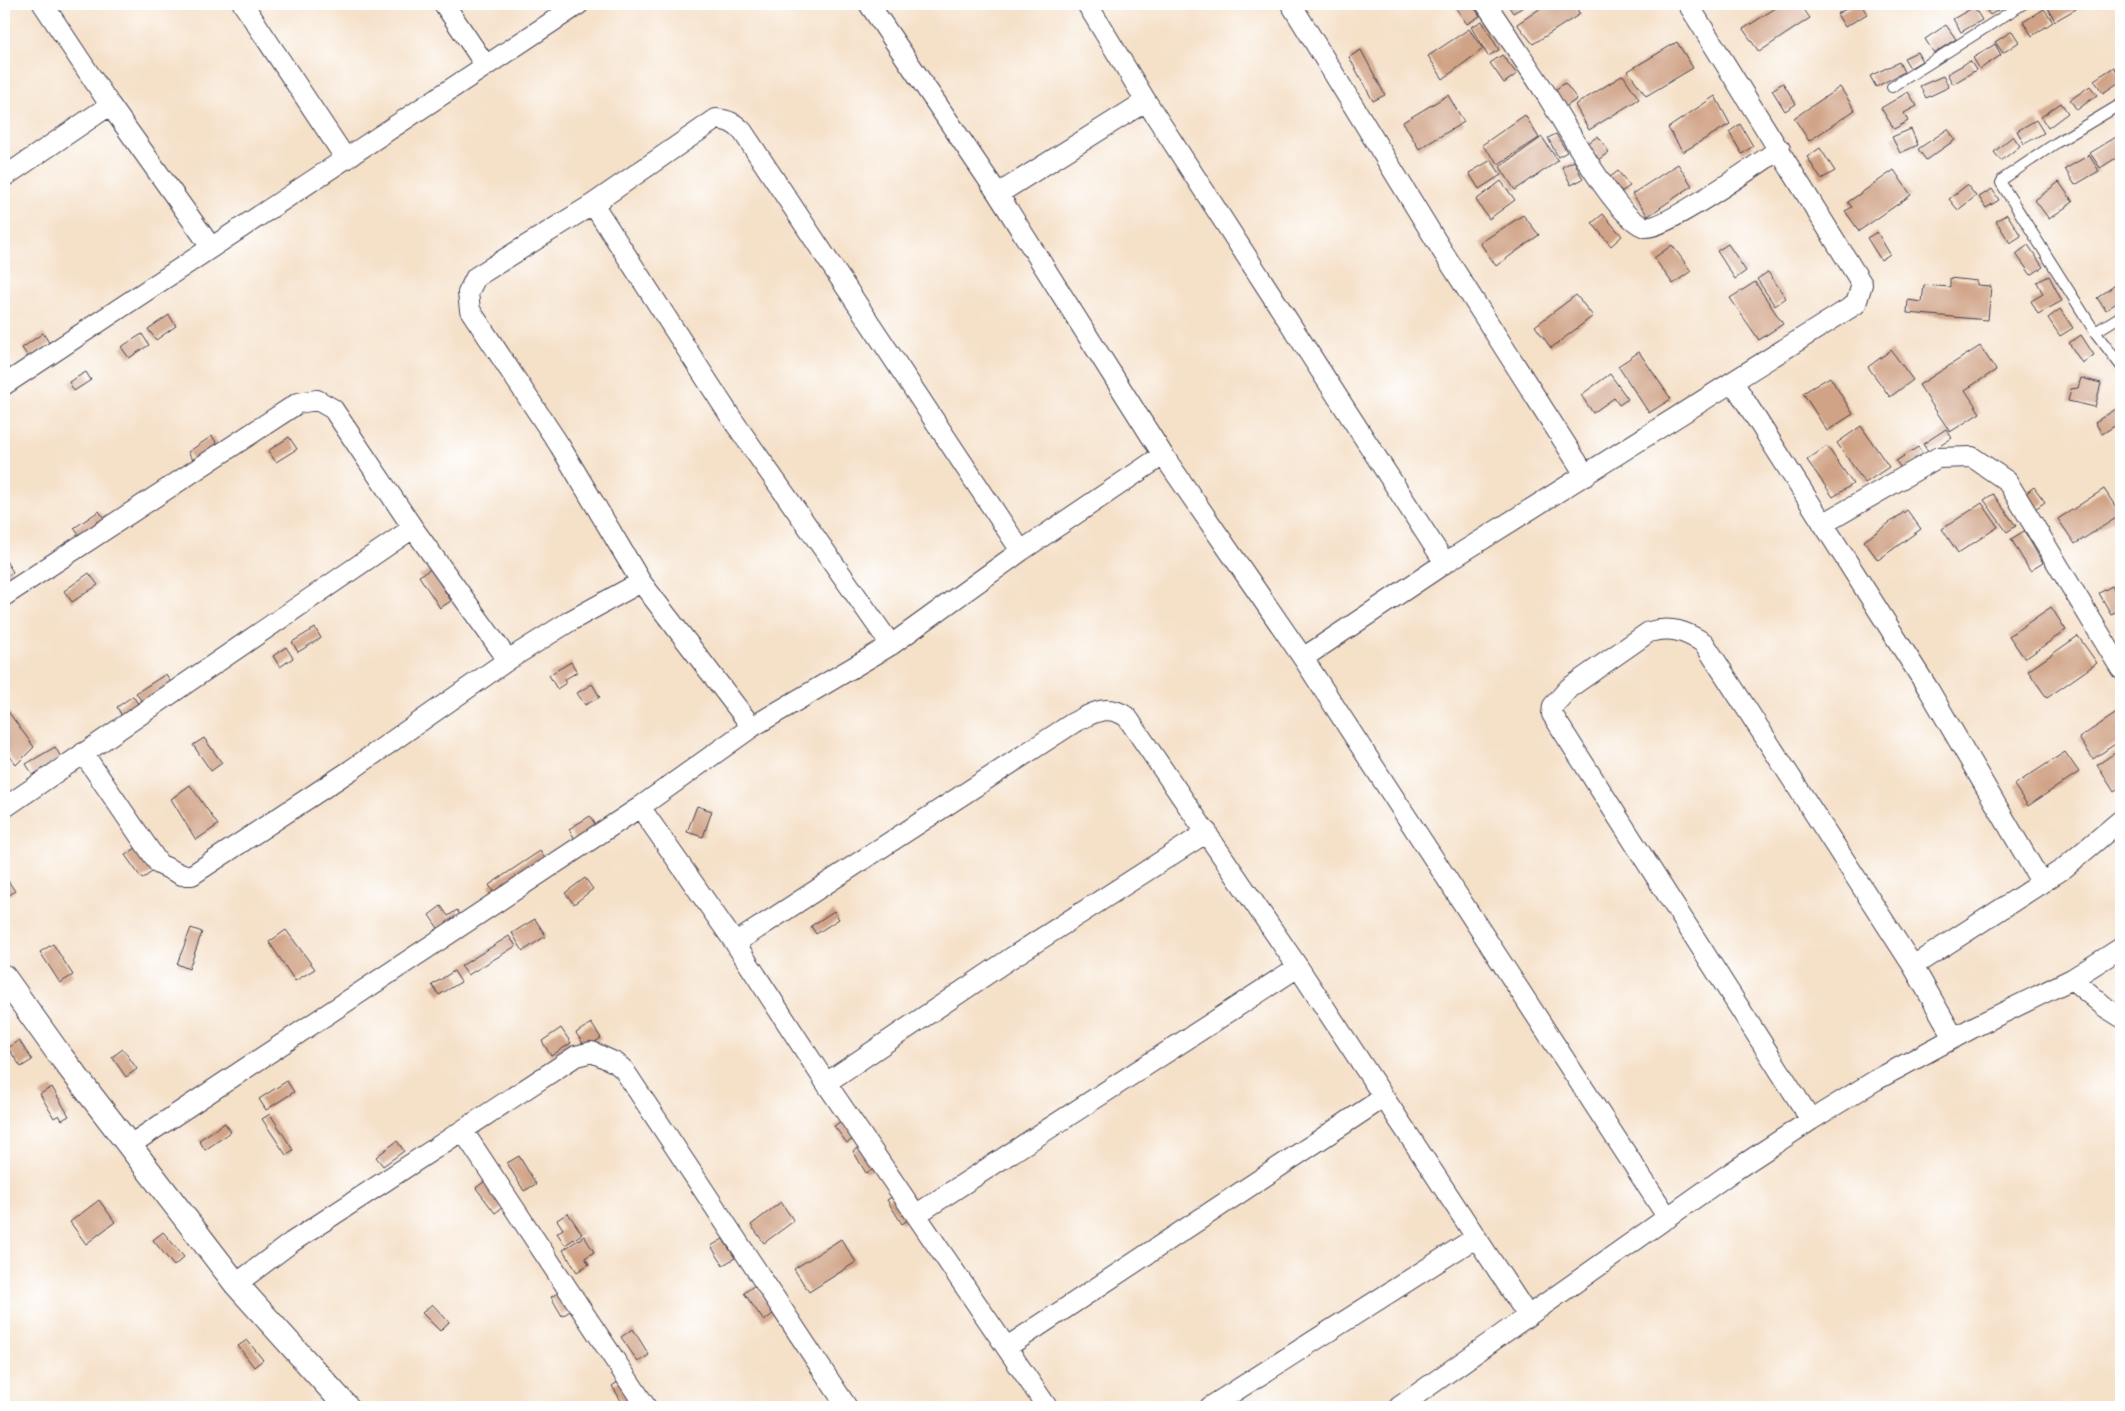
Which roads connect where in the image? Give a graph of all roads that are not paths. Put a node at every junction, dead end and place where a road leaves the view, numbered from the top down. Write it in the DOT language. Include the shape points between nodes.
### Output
graph roads {
  1 [pos="43,4"];
  2 [pos="243,4"];
  3 [pos="444,4"];
  4 [pos="579,4"];
  5 [pos="869,4"];
  6 [pos="1087,4"];
  7 [pos="1291,4"];
  8 [pos="1486,4"];
  9 [pos="1688,4"];
  10 [pos="2023,4"];
  11 [pos="486,66"];
  12 [pos="1892,87"];
  13 [pos="1146,101"];
  14 [pos="2121,104"];
  15 [pos="110,105"];
  16 [pos="1780,149"];
  17 [pos="346,159"];
  18 [pos="4,177"];
  19 [pos="998,194"];
  20 [pos="593,204"];
  21 [pos="211,247"];
  22 [pos="2121,316"];
  23 [pos="2095,332"];
  24 [pos="2121,366"];
  25 [pos="1734,382"];
  26 [pos="4,385"];
  27 [pos="1163,455"];
  28 [pos="1586,476"];
  29 [pos="1823,524"];
  30 [pos="414,528"];
  31 [pos="1021,551"];
  32 [pos="1445,563"];
  33 [pos="641,582"];
  34 [pos="4,596"];
  35 [pos="891,645"];
  36 [pos="1304,658"];
  37 [pos="508,660"];
  38 [pos="2121,669"];
  39 [pos="752,727"];
  40 [pos="83,754"];
  41 [pos="640,807"];
  42 [pos="4,808"];
  43 [pos="2121,820"];
  44 [pos="1207,832"];
  45 [pos="2041,882"];
  46 [pos="735,943"];
  47 [pos="2121,948"];
  48 [pos="1913,966"];
  49 [pos="1298,967"];
  50 [pos="4,977"];
  51 [pos="2072,979"];
  52 [pos="2121,1017"];
  53 [pos="1954,1038"];
  54 [pos="826,1083"];
  55 [pos="1383,1098"];
  56 [pos="1811,1120"];
  57 [pos="463,1131"];
  58 [pos="130,1145"];
  59 [pos="917,1214"];
  60 [pos="1668,1218"];
  61 [pos="1475,1238"];
  62 [pos="236,1284"];
  63 [pos="1528,1316"];
  64 [pos="1007,1347"];
  65 [pos="347,1407"];
  66 [pos="646,1407"];
  67 [pos="847,1407"];
  68 [pos="1047,1407"];
  69 [pos="1210,1407"];
  70 [pos="1399,1407"];
  1 -- 15 [label="street"];
  2 -- 17 [label="street"];
  3 -- 11 [label="street"];
  4 -- 11 [label="street"];
  5 -- 19 [label="street"];
  6 -- 13 [label="street"];
  7 -- 28 [label="street" via="1443,252"];
  8 -- 16 [label="street" via="1589,164 1616,202 1640,224 1654,226 1674,217"];
  9 -- 16 [label="street"];
  10 -- 12 [label="lane"];
  11 -- 17 [label="street"];
  13 -- 19 [label="street"];
  13 -- 32 [label="street"];
  14 -- 23 [label="lane" via="2056,143 2001,182"];
  15 -- 18 [label="street"];
  15 -- 21 [label="street"];
  16 -- 25 [label="street" via="1862,284 1856,304"];
  17 -- 21 [label="street"];
  19 -- 27 [label="street"];
  20 -- 31 [label="street" via="716,119 736,124"];
  20 -- 33 [label="street" via="476,277 468,293 470,310 560,446"];
  20 -- 35 [label="street" via="732,419"];
  21 -- 26 [label="street"];
  22 -- 23 [label="lane"];
  23 -- 24 [label="lane"];
  25 -- 28 [label="street"];
  25 -- 29 [label="street"];
  27 -- 31 [label="street"];
  27 -- 36 [label="street"];
  28 -- 32 [label="street"];
  29 -- 38 [label="street" via="1937,458 1972,457 2006,481"];
  29 -- 45 [label="street" via="1929,690"];
  30 -- 34 [label="street" via="333,410 317,400 298,403"];
  30 -- 37 [label="street"];
  30 -- 40 [label="street"];
  31 -- 35 [label="street"];
  32 -- 36 [label="street"];
  33 -- 37 [label="street"];
  33 -- 39 [label="street"];
  35 -- 39 [label="street"];
  36 -- 60 [label="street"];
  37 -- 40 [label="street" via="351,770 192,875 182,875 159,864"];
  39 -- 41 [label="street"];
  40 -- 42 [label="street"];
  41 -- 46 [label="street"];
  41 -- 58 [label="street"];
  43 -- 45 [label="street" via="2063,869"];
  44 -- 46 [label="street" via="1128,717 1107,709 1073,723"];
  44 -- 49 [label="street"];
  44 -- 54 [label="street" via="1011,958"];
  45 -- 48 [label="street"];
  46 -- 54 [label="street"];
  47 -- 51 [label="street"];
  48 -- 53 [label="street"];
  48 -- 56 [label="street" via="1704,643 1677,629 1662,628 1648,632 1569,688 1553,706 1552,714"];
  49 -- 55 [label="street"];
  49 -- 59 [label="street"];
  50 -- 58 [label="street"];
  51 -- 52 [label="street"];
  51 -- 53 [label="street"];
  53 -- 56 [label="street"];
  54 -- 59 [label="street"];
  55 -- 61 [label="street"];
  55 -- 64 [label="street"];
  56 -- 60 [label="street"];
  57 -- 62 [label="street" via="292,1242"];
  57 -- 66 [label="street"];
  57 -- 67 [label="street" via="576,1056 592,1052 616,1064 624,1070"];
  58 -- 62 [label="street"];
  59 -- 64 [label="street"];
  60 -- 63 [label="street"];
  61 -- 63 [label="street"];
  61 -- 69 [label="street"];
  62 -- 65 [label="street"];
  63 -- 70 [label="street"];
  64 -- 68 [label="street"];
}
